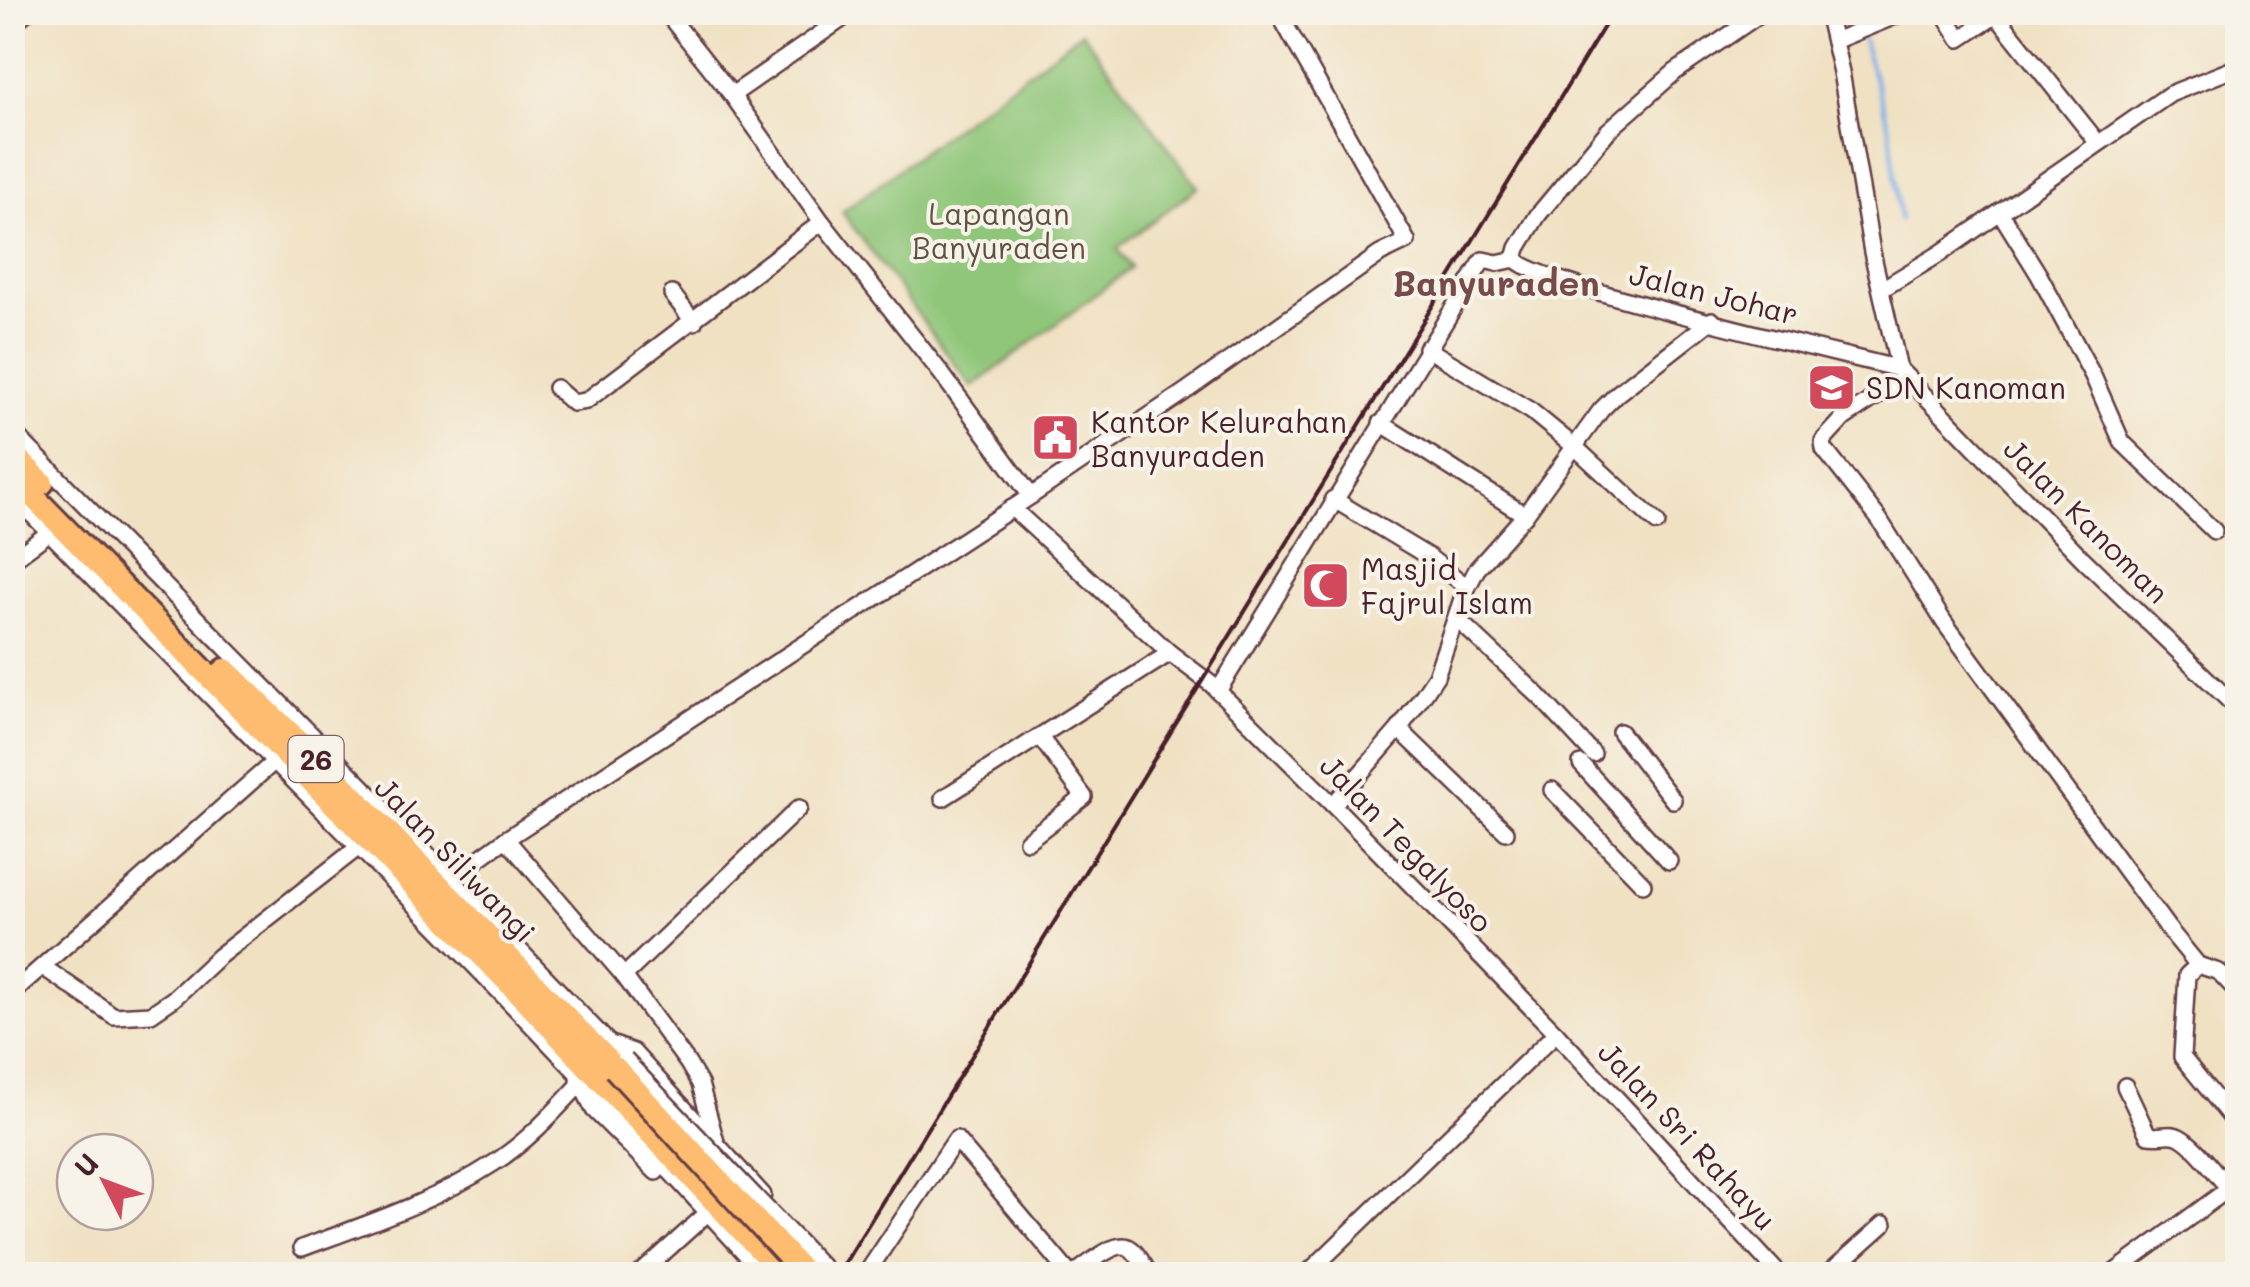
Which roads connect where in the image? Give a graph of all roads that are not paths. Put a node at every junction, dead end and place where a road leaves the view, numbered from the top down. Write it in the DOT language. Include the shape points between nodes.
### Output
graph roads {
  1 [pos="27,12"];
  2 [pos="666,12"];
  3 [pos="852,12"];
  4 [pos="1278,12"];
  5 [pos="1762,12"];
  6 [pos="1826,12"];
  7 [pos="1905,12"];
  8 [pos="1943,12"];
  9 [pos="1999,14"];
  10 [pos="12,24"];
  11 [pos="1834,41"];
  12 [pos="2238,67"];
  13 [pos="732,95"];
  14 [pos="2098,143"];
  15 [pos="2000,212"];
  16 [pos="822,222"];
  17 [pos="1515,260"];
  18 [pos="1882,289"];
  19 [pos="672,294"];
  20 [pos="1712,320"];
  21 [pos="694,322"];
  22 [pos="1426,348"];
  23 [pos="1902,373"];
  24 [pos="556,388"];
  25 [pos="1381,423"];
  26 [pos="12,432"];
  27 [pos="1575,446"];
  28 [pos="12,453"];
  29 [pos="12,474"];
  30 [pos="12,494"];
  31 [pos="1030,496"];
  32 [pos="1334,499"];
  33 [pos="1012,508"];
  34 [pos="1525,515"];
  35 [pos="1657,524"];
  36 [pos="2214,531"];
  37 [pos="50,532"];
  38 [pos="12,560"];
  39 [pos="129,582"];
  40 [pos="1468,587"];
  41 [pos="138,611"];
  42 [pos="1456,618"];
  43 [pos="1170,654"];
  44 [pos="201,677"];
  45 [pos="1218,691"];
  46 [pos="2238,709"];
  47 [pos="1399,729"];
  48 [pos="1620,732"];
  49 [pos="1040,737"];
  50 [pos="275,762"];
  51 [pos="1552,790"];
  52 [pos="944,798"];
  53 [pos="1673,800"];
  54 [pos="1332,805"];
  55 [pos="799,808"];
  56 [pos="1506,832"];
  57 [pos="506,839"];
  58 [pos="1026,842"];
  59 [pos="360,846"];
  60 [pos="1669,862"];
  61 [pos="452,878"];
  62 [pos="1643,884"];
  63 [pos="2198,965"];
  64 [pos="42,967"];
  65 [pos="624,976"];
  66 [pos="2238,992"];
  67 [pos="12,993"];
  68 [pos="1556,1033"];
  69 [pos="607,1043"];
  70 [pos="611,1077"];
  71 [pos="579,1078"];
  72 [pos="2126,1086"];
  73 [pos="2238,1126"];
  74 [pos="716,1142"];
  75 [pos="2233,1185"];
  76 [pos="702,1218"];
  77 [pos="1884,1224"];
  78 [pos="302,1248"];
  79 [pos="640,1274"];
  80 [pos="761,1274"];
  81 [pos="784,1274"];
  82 [pos="805,1274"];
  83 [pos="828,1274"];
  84 [pos="866,1274"];
  85 [pos="1150,1274"];
  86 [pos="1308,1274"];
  87 [pos="1778,1274"];
  88 [pos="1828,1274"];
  89 [pos="2112,1274"];
  1 -- 10 [label="street"];
  2 -- 13 [label="street"];
  3 -- 13 [label="street"];
  4 -- 31 [label="street" via="1407,241"];
  5 -- 17 [label="street" via="1675,72 1608,130 1538,215"];
  6 -- 11 [label="street"];
  7 -- 11 [label="street"];
  8 -- 9 [label="street" via="1960,39"];
  9 -- 14 [label="street"];
  11 -- 18 [label="street"];
  12 -- 14 [label="street" via="2170,94"];
  13 -- 16 [label="street"];
  14 -- 15 [label="street"];
  15 -- 18 [label="street"];
  15 -- 36 [label="street" via="2094,376 2116,434"];
  16 -- 21 [label="street"];
  16 -- 31 [label="street"];
  17 -- 20 [label="street, Jalan Johar" via="1590,289"];
  17 -- 22 [label="street" via="1483,260"];
  18 -- 23 [label="street"];
  19 -- 21 [label="street"];
  20 -- 23 [label="street, Jalan Johar"];
  20 -- 27 [label="street" via="1618,393"];
  21 -- 24 [label="street" via="586,401 573,403"];
  22 -- 25 [label="street"];
  22 -- 27 [label="street" via="1499,390"];
  23 -- 46 [label="street, Jalan Kanoman"];
  23 -- 63 [label="street" via="1833,427 1824,449"];
  25 -- 32 [label="street"];
  25 -- 34 [label="street"];
  26 -- 61 [label="street"];
  27 -- 34 [label="street"];
  27 -- 35 [label="street"];
  28 -- 39 [label="highway, Jalan Siliwangi / 26"];
  29 -- 39 [label="highway, Jalan Siliwangi / 26"];
  30 -- 37 [label="street"];
  31 -- 33 [label="street"];
  32 -- 40 [label="street"];
  32 -- 45 [label="street"];
  33 -- 43 [label="street, Jalan Tegalyoso"];
  33 -- 57 [label="street"];
  34 -- 40 [label="street"];
  37 -- 38 [label="street"];
  37 -- 41 [label="street"];
  39 -- 41 [label="highway, Jalan Siliwangi / 26"];
  39 -- 70 [label="highway, Jalan Siliwangi / 26" via="331,773"];
  40 -- 42 [label="street"];
  41 -- 44 [label="highway, Jalan Siliwangi / 26"];
  42 -- 47 [label="street" via="1436,676"];
  42 -- 60 [label="street" via="1539,696"];
  43 -- 45 [label="street, Jalan Tegalyoso"];
  43 -- 49 [label="street"];
  44 -- 50 [label="street"];
  44 -- 70 [label="highway, Jalan Siliwangi / 26"];
  45 -- 54 [label="street, Jalan Tegalyoso"];
  47 -- 54 [label="street"];
  47 -- 56 [label="street"];
  48 -- 53 [label="street"];
  49 -- 52 [label="street"];
  49 -- 58 [label="street" via="1084,796"];
  50 -- 59 [label="street"];
  50 -- 64 [label="street"];
  51 -- 62 [label="street"];
  54 -- 68 [label="street, Jalan Tegalyoso"];
  55 -- 65 [label="street"];
  57 -- 61 [label="street"];
  57 -- 65 [label="street"];
  59 -- 64 [label="street" via="151,1014 114,1016"];
  59 -- 71 [label="street"];
  61 -- 69 [label="street"];
  63 -- 66 [label="street" via="2219,972"];
  63 -- 73 [label="street" via="2188,975 2182,1057"];
  64 -- 67 [label="street"];
  65 -- 74 [label="street" via="700,1084"];
  68 -- 86 [label="street"];
  68 -- 87 [label="street, Jalan Sri Rahayu"];
  69 -- 70 [label="street"];
  69 -- 74 [label="street" via="633,1052"];
  70 -- 71 [label="street"];
  70 -- 80 [label="street"];
  70 -- 81 [label="highway, Jalan Siliwangi / 26"];
  70 -- 82 [label="highway, Jalan Siliwangi / 26, bridge"];
  70 -- 83 [label="street, bridge"];
  71 -- 76 [label="street" via="594,1110"];
  71 -- 78 [label="street" via="546,1121 495,1162 393,1214"];
  72 -- 75 [label="street" via="2148,1135 2184,1140"];
  74 -- 81 [label="street" via="801,1238 800,1256"];
  75 -- 89 [label="street"];
  76 -- 79 [label="street"];
  76 -- 80 [label="street"];
  77 -- 88 [label="street"];
  84 -- 85 [label="street" via="956,1140 1069,1274 1125,1246"];
}
